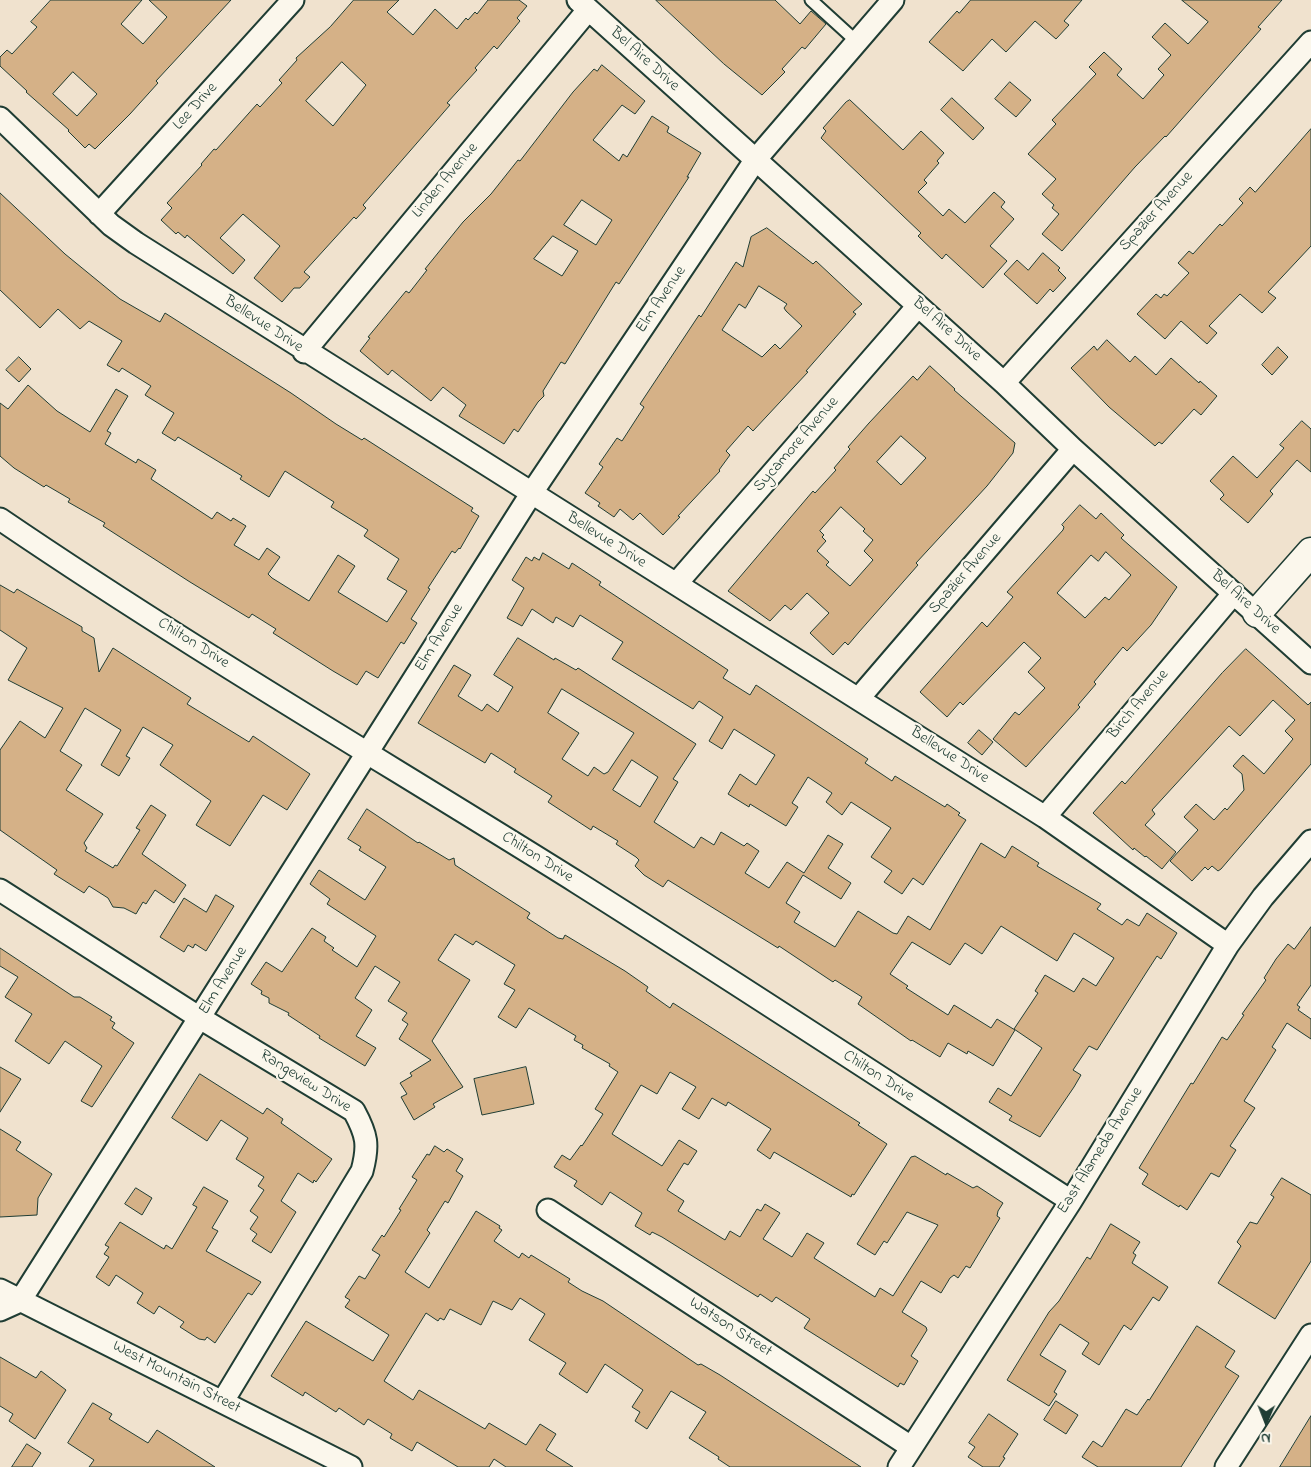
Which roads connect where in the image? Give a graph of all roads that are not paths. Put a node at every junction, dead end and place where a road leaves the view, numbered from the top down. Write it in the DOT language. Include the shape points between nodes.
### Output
graph roads {
  1 [pos="293,0"];
  2 [pos="811,0"];
  3 [pos="893,0"];
  4 [pos="583,5"];
  5 [pos="856,41"];
  6 [pos="1311,42"];
  7 [pos="0,118"];
  8 [pos="756,160"];
  9 [pos="99,214"];
  10 [pos="918,306"];
  11 [pos="304,352"];
  12 [pos="1004,383"];
  13 [pos="1073,449"];
  14 [pos="531,494"];
  15 [pos="0,519"];
  16 [pos="1311,552"];
  17 [pos="676,584"];
  18 [pos="1234,593"];
  19 [pos="1257,613"];
  20 [pos="1311,663"];
  21 [pos="859,698"];
  22 [pos="367,753"];
  23 [pos="1045,817"];
  24 [pos="1311,841"];
  25 [pos="0,890"];
  26 [pos="1228,945"];
  27 [pos="200,1018"];
  28 [pos="1071,1201"];
  29 [pos="548,1210"];
  30 [pos="0,1290"];
  31 [pos="20,1301"];
  32 [pos="0,1310"];
  33 [pos="1311,1334"];
  34 [pos="223,1402"];
  35 [pos="912,1447"];
  36 [pos="351,1467"];
  37 [pos="899,1467"];
  38 [pos="1226,1467"];
  1 -- 9 [label="street, Lee Drive"];
  2 -- 5 [label="lane"];
  3 -- 5 [label="street, Elm Avenue"];
  4 -- 8 [label="street, Bel Aire Drive"];
  4 -- 11 [label="street, Linden Avenue"];
  5 -- 8 [label="street, Elm Avenue"];
  6 -- 12 [label="street, Spazier Avenue"];
  7 -- 9 [label="street, Bellevue Drive"];
  8 -- 10 [label="street, Bel Aire Drive"];
  8 -- 14 [label="street, Elm Avenue"];
  9 -- 11 [label="street, Bellevue Drive" via="136,243"];
  10 -- 12 [label="street, Bel Aire Drive"];
  10 -- 17 [label="street, Sycamore Avenue"];
  11 -- 14 [label="street, Bellevue Drive"];
  12 -- 13 [label="street, Bel Aire Drive"];
  13 -- 18 [label="street, Bel Aire Drive"];
  13 -- 21 [label="street, Spazier Avenue"];
  14 -- 17 [label="street, Bellevue Drive"];
  14 -- 22 [label="street, Elm Avenue"];
  15 -- 22 [label="street, Chilton Drive"];
  16 -- 19 [label="street"];
  17 -- 21 [label="street, Bellevue Drive"];
  18 -- 19 [label="street, Bel Aire Drive"];
  18 -- 23 [label="street, Birch Avenue"];
  19 -- 20 [label="street, Bel Aire Drive"];
  21 -- 23 [label="street, Bellevue Drive"];
  22 -- 27 [label="street, Elm Avenue"];
  22 -- 28 [label="street, Chilton Drive" via="579,884"];
  23 -- 26 [label="street, Bellevue Drive"];
  24 -- 26 [label="street, East Alameda Avenue" via="1263,897"];
  25 -- 27 [label="street, Rangeview Drive"];
  26 -- 28 [label="street, East Alameda Avenue"];
  27 -- 31 [label="street, Elm Avenue"];
  27 -- 34 [label="street, Rangeview Drive" via="354,1111 365,1131 367,1151 362,1171"];
  28 -- 35 [label="street, East Alameda Avenue"];
  29 -- 35 [label="street, Watson Street"];
  30 -- 31 [label="street, West Mountain Street"];
  31 -- 32 [label="street"];
  31 -- 34 [label="street, West Mountain Street"];
  33 -- 38 [label="street"];
  34 -- 36 [label="street, West Mountain Street"];
  35 -- 37 [label="street, East Alameda Avenue"];
}
